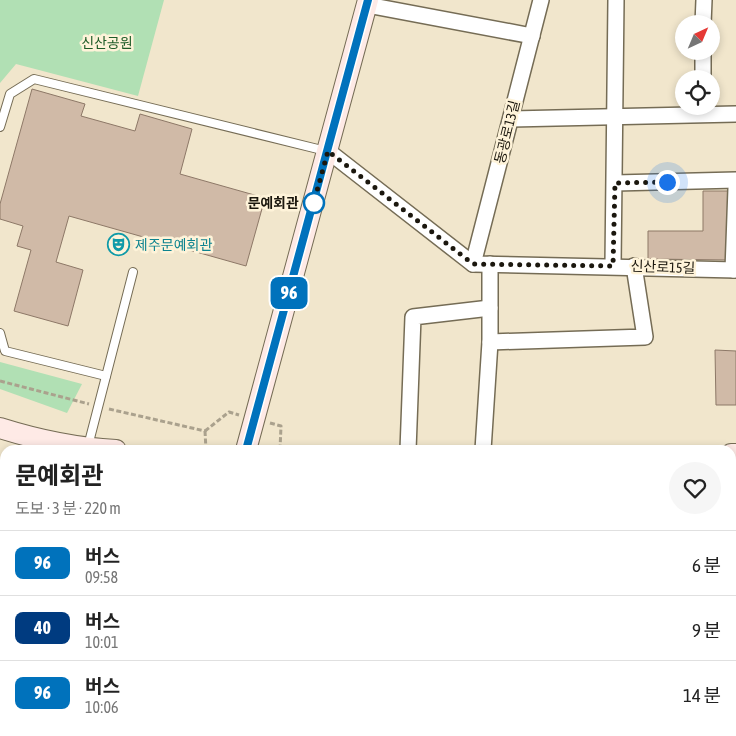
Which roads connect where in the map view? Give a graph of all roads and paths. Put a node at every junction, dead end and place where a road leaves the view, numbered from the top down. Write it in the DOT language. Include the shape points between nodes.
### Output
graph roads {
  1 [pos="541,0"];
  2 [pos="616,0"];
  3 [pos="704,0"];
  4 [pos="367,2"];
  5 [pos="703,15"];
  6 [pos="532,36"];
  7 [pos="675,112"];
  8 [pos="720,112"];
  9 [pos="736,114"];
  10 [pos="613,118"];
  11 [pos="510,119"];
  12 [pos="0,127"];
  13 [pos="328,151"];
  14 [pos="736,180"];
  15 [pos="615,183"];
  16 [pos="736,188"];
  17 [pos="473,264"];
  18 [pos="490,264"];
  19 [pos="613,266"];
  20 [pos="634,266"];
  21 [pos="734,270"];
  22 [pos="133,272"];
  23 [pos="490,308"];
  24 [pos="0,333"];
  25 [pos="490,342"];
  26 [pos="106,376"];
  27 [pos="0,428"];
  28 [pos="204,431"];
  29 [pos="72,445"];
  30 [pos="89,445"];
  31 [pos="205,445"];
  32 [pos="247,445"];
  33 [pos="408,445"];
  34 [pos="483,445"];
  1 -- 6 [label="street, 동광로13길"];
  2 -- 10 [label="street"];
  3 -- 5 [label="street"];
  4 -- 6 [label="street"];
  4 -- 13 [label="main road"];
  6 -- 11 [label="street, 동광로13길"];
  7 -- 10 [label="street"];
  8 -- 9 [label="street"];
  10 -- 11 [label="street"];
  10 -- 15 [label="street"];
  11 -- 17 [label="street, 동광로13길"];
  12 -- 13 [label="lane" via="10,94 34,79"];
  13 -- 17 [label="street"];
  13 -- 32 [label="main road"];
  14 -- 15 [label="street"];
  15 -- 19 [label="street"];
  16 -- 21 [label="street"];
  17 -- 18 [label="street, 신산로15길"];
  18 -- 19 [label="street, 신산로15길"];
  18 -- 23 [label="street"];
  19 -- 20 [label="street, 신산로15길"];
  20 -- 21 [label="street, 신산로15길"];
  20 -- 25 [label="street" via="645,337"];
  22 -- 26 [label="lane"];
  23 -- 25 [label="street"];
  23 -- 33 [label="street" via="413,317"];
  24 -- 26 [label="lane" via="5,351"];
  25 -- 34 [label="street"];
  26 -- 30 [label="lane"];
  27 -- 29 [label="main road"];
  28 -- 31 [label="path"];
}
